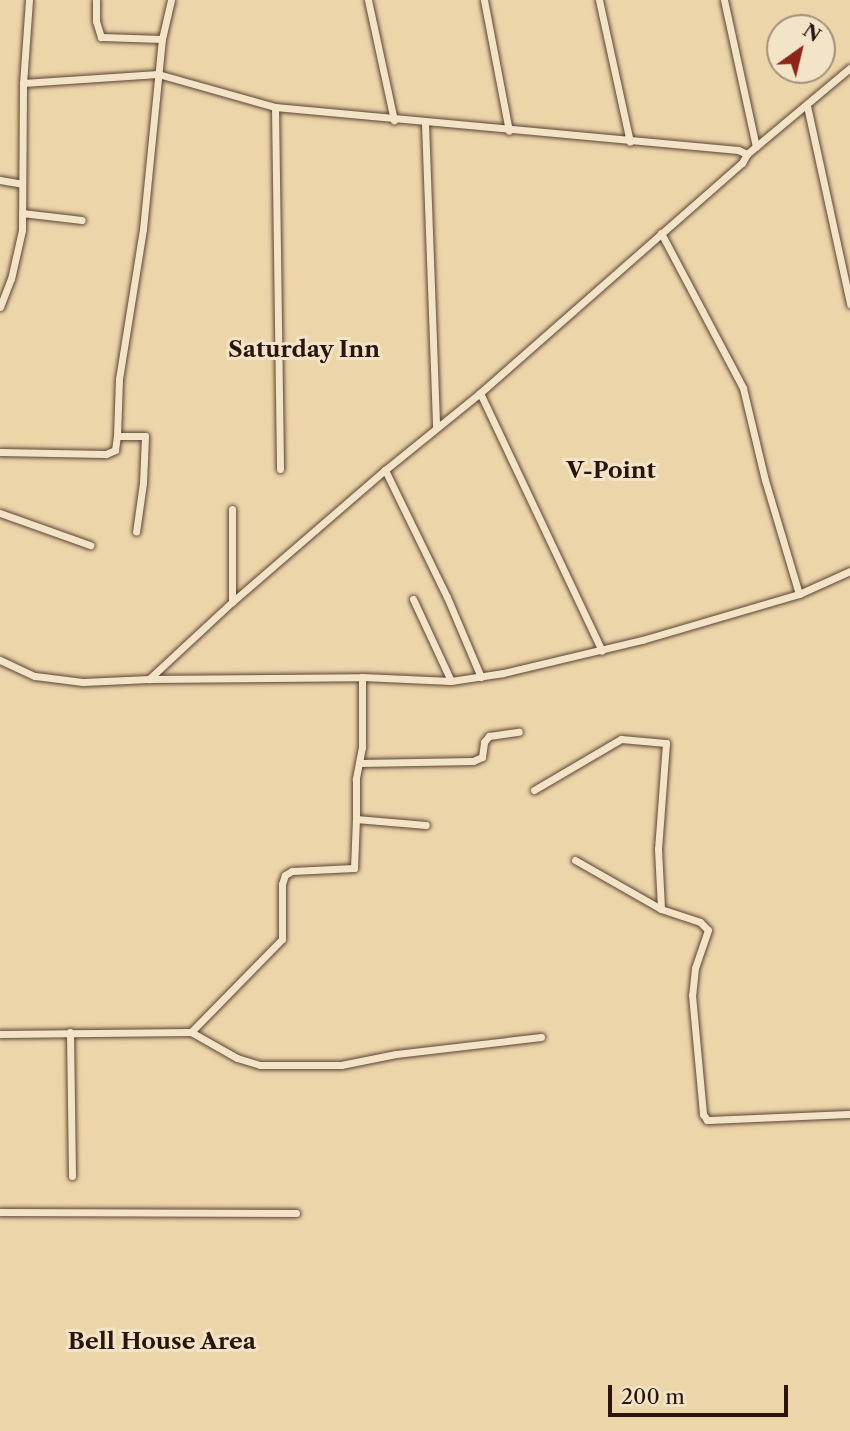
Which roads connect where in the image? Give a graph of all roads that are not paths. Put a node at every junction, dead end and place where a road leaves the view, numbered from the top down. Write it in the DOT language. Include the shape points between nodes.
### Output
graph roads {
  1 [pos="29,0"];
  2 [pos="96,0"];
  3 [pos="171,0"];
  4 [pos="368,0"];
  5 [pos="484,0"];
  6 [pos="599,0"];
  7 [pos="724,0"];
  8 [pos="162,39"];
  9 [pos="850,68"];
  10 [pos="159,74"];
  11 [pos="23,83"];
  12 [pos="807,106"];
  13 [pos="275,107"];
  14 [pos="394,120"];
  15 [pos="425,123"];
  16 [pos="509,131"];
  17 [pos="629,142"];
  18 [pos="756,147"];
  19 [pos="747,154"];
  20 [pos="0,180"];
  21 [pos="22,184"];
  22 [pos="22,213"];
  23 [pos="82,220"];
  24 [pos="661,233"];
  25 [pos="850,304"];
  26 [pos="0,307"];
  27 [pos="481,393"];
  28 [pos="436,428"];
  29 [pos="117,436"];
  30 [pos="0,452"];
  31 [pos="280,469"];
  32 [pos="385,470"];
  33 [pos="232,509"];
  34 [pos="0,513"];
  35 [pos="136,532"];
  36 [pos="90,545"];
  37 [pos="850,571"];
  38 [pos="799,594"];
  39 [pos="413,599"];
  40 [pos="232,602"];
  41 [pos="602,651"];
  42 [pos="0,660"];
  43 [pos="362,677"];
  44 [pos="481,677"];
  45 [pos="149,679"];
  46 [pos="451,681"];
  47 [pos="519,732"];
  48 [pos="359,763"];
  49 [pos="534,790"];
  50 [pos="356,819"];
  51 [pos="426,825"];
  52 [pos="575,860"];
  53 [pos="661,909"];
  54 [pos="70,1032"];
  55 [pos="191,1032"];
  56 [pos="0,1034"];
  57 [pos="541,1037"];
  58 [pos="850,1114"];
  59 [pos="72,1176"];
  60 [pos="0,1212"];
  61 [pos="296,1213"];
  1 -- 11 [label="street"];
  2 -- 8 [label="street" via="101,37"];
  3 -- 8 [label="street"];
  4 -- 14 [label="street"];
  5 -- 16 [label="street"];
  6 -- 17 [label="street"];
  7 -- 18 [label="street"];
  8 -- 10 [label="street"];
  9 -- 12 [label="street"];
  10 -- 11 [label="street"];
  10 -- 13 [label="street"];
  10 -- 29 [label="street" via="143,229 117,396"];
  11 -- 21 [label="street"];
  12 -- 18 [label="street"];
  12 -- 25 [label="street"];
  13 -- 14 [label="street"];
  13 -- 31 [label="street"];
  14 -- 15 [label="street"];
  15 -- 16 [label="street"];
  15 -- 28 [label="street"];
  16 -- 17 [label="street"];
  17 -- 19 [label="street"];
  18 -- 19 [label="street"];
  19 -- 24 [label="street"];
  20 -- 21 [label="street"];
  21 -- 22 [label="street"];
  22 -- 23 [label="street"];
  22 -- 26 [label="street" via="15,265"];
  24 -- 27 [label="street"];
  24 -- 38 [label="street" via="743,388"];
  27 -- 28 [label="street"];
  27 -- 41 [label="street"];
  28 -- 32 [label="street"];
  29 -- 30 [label="street" via="110,453"];
  29 -- 35 [label="street" via="141,435 147,440"];
  32 -- 40 [label="street"];
  32 -- 44 [label="street"];
  33 -- 40 [label="street"];
  34 -- 36 [label="street"];
  37 -- 38 [label="street"];
  38 -- 41 [label="street"];
  39 -- 46 [label="street"];
  40 -- 45 [label="street"];
  41 -- 44 [label="street"];
  42 -- 45 [label="street" via="35,676 71,681"];
  43 -- 45 [label="street"];
  43 -- 46 [label="street"];
  43 -- 48 [label="street"];
  44 -- 46 [label="street"];
  47 -- 48 [label="street" via="489,736 482,757 473,761"];
  48 -- 50 [label="street"];
  49 -- 53 [label="street" via="621,738 666,743 658,849"];
  50 -- 51 [label="street"];
  50 -- 55 [label="street" via="354,868 285,875 282,939"];
  52 -- 53 [label="street"];
  53 -- 58 [label="street" via="700,922 708,930 695,968 692,995 707,1120"];
  54 -- 55 [label="street"];
  54 -- 56 [label="street"];
  54 -- 59 [label="street"];
  55 -- 57 [label="street" via="237,1058 260,1065 341,1065 406,1052"];
  60 -- 61 [label="street"];
}
